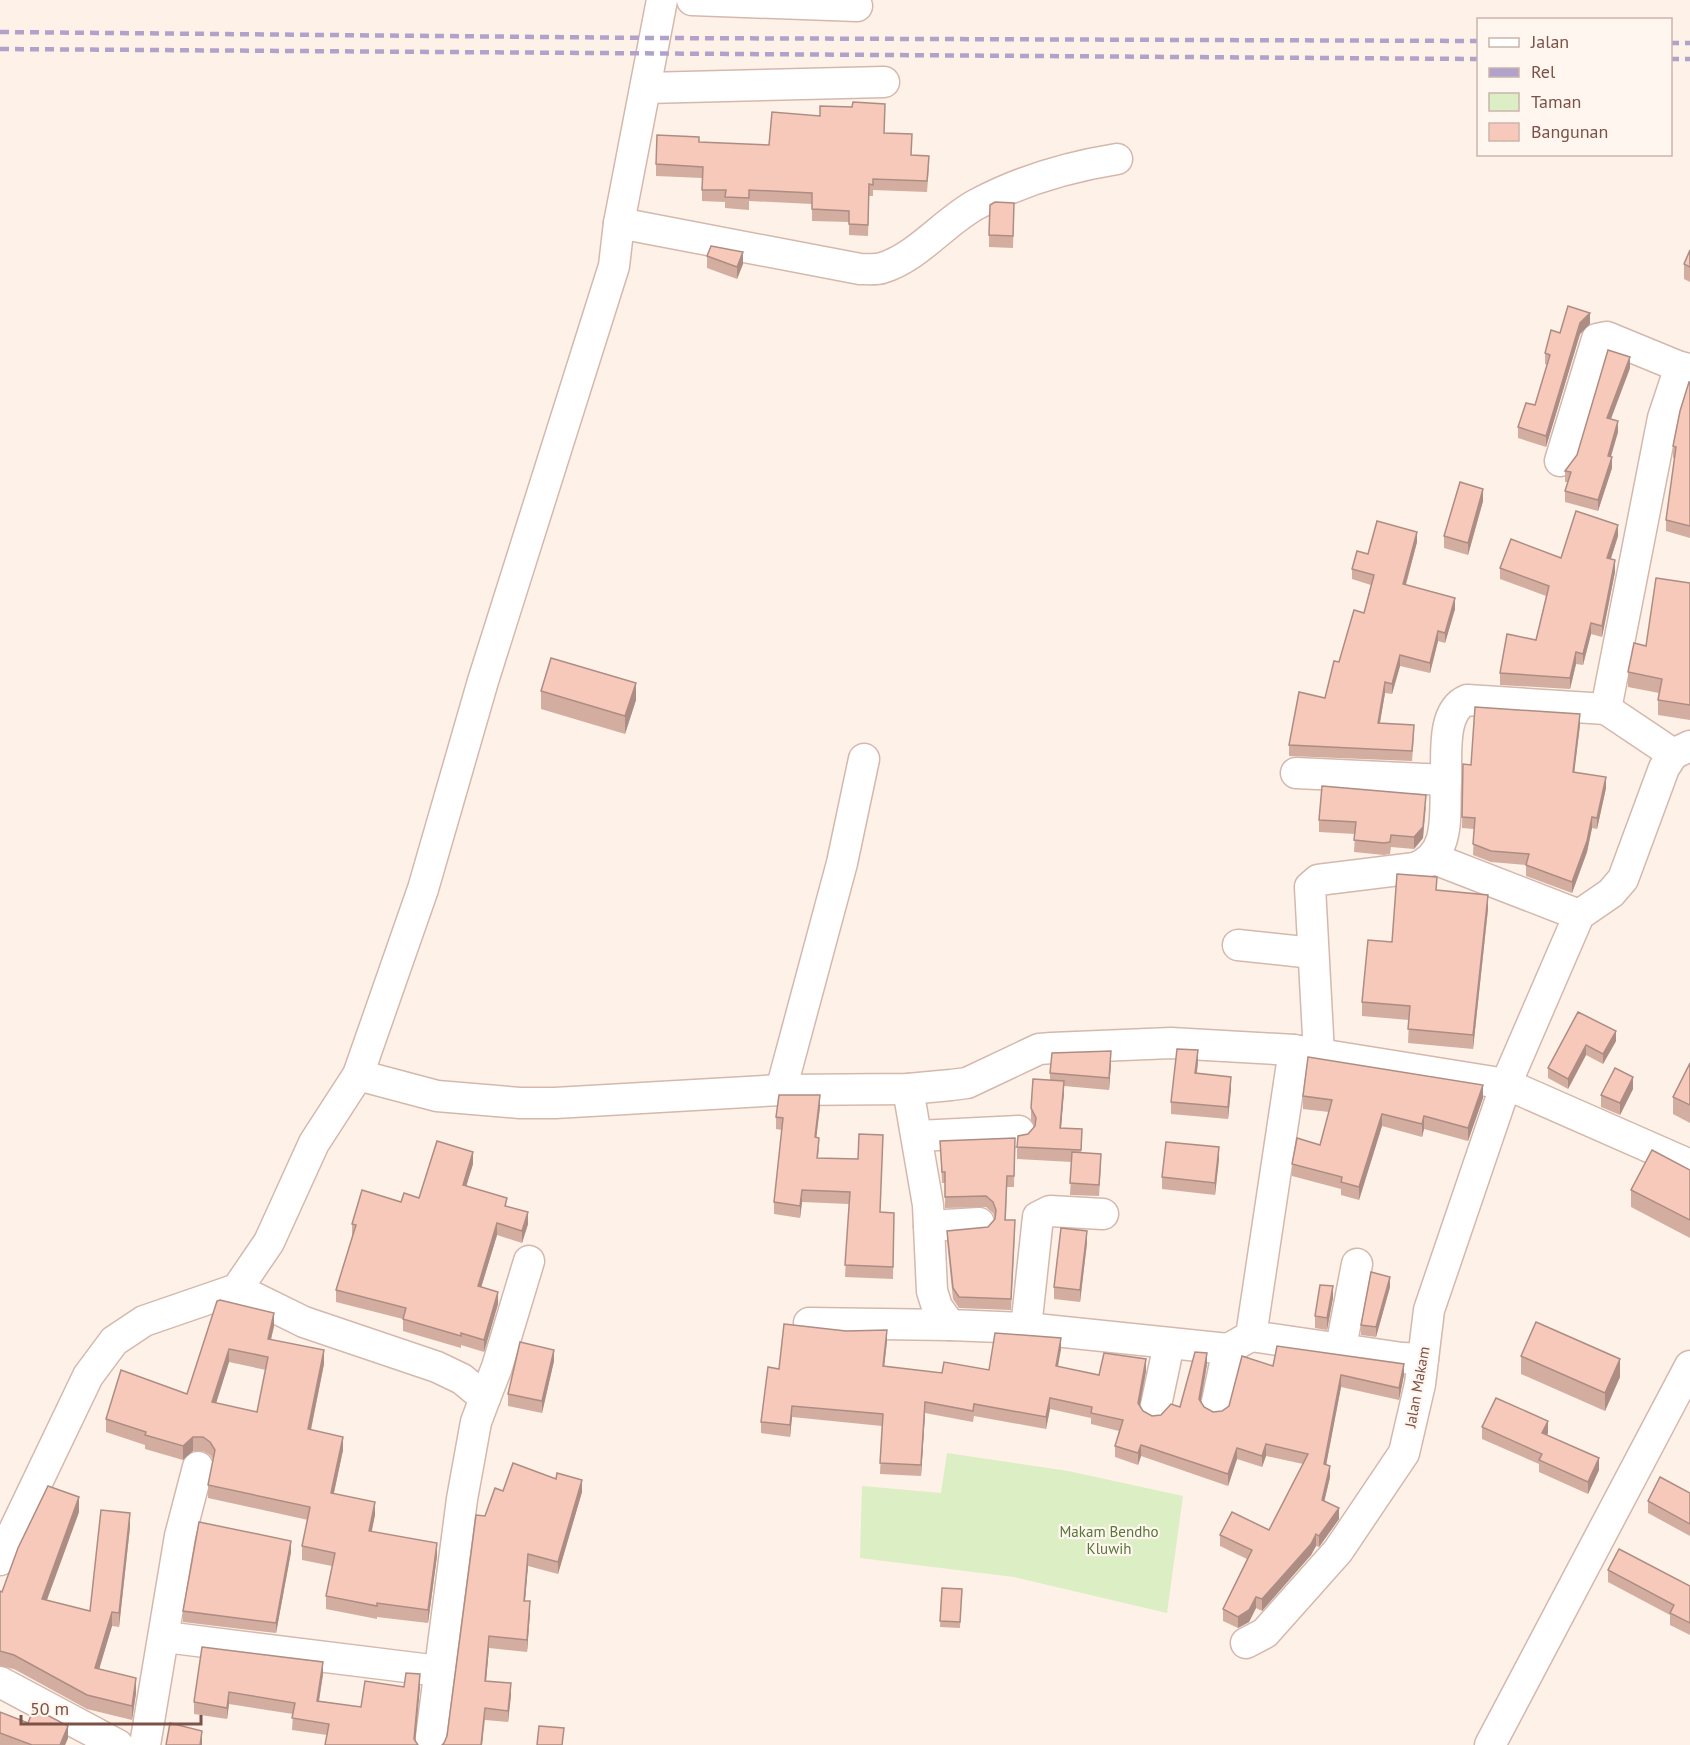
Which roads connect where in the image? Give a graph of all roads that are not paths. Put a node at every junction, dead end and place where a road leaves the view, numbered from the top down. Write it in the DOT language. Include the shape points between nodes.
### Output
graph roads {
  1 [pos="662,0"];
  2 [pos="692,0"];
  3 [pos="856,6"];
  4 [pos="884,82"];
  5 [pos="646,88"];
  6 [pos="1117,159"];
  7 [pos="619,223"];
  8 [pos="1685,368"];
  9 [pos="1560,461"];
  10 [pos="1606,709"];
  11 [pos="1682,750"];
  12 [pos="864,759"];
  13 [pos="1296,773"];
  14 [pos="1446,780"];
  15 [pos="1432,858"];
  16 [pos="1579,915"];
  17 [pos="1238,945"];
  18 [pos="1313,953"];
  19 [pos="1307,1052"];
  20 [pos="358,1075"];
  21 [pos="1506,1084"];
  22 [pos="908,1089"];
  23 [pos="781,1090"];
  24 [pos="1019,1131"];
  25 [pos="918,1136"];
  26 [pos="1690,1165"];
  27 [pos="1103,1214"];
  28 [pos="979,1223"];
  29 [pos="929,1226"];
  30 [pos="529,1261"];
  31 [pos="1357,1264"];
  32 [pos="237,1289"];
  33 [pos="809,1323"];
  34 [pos="950,1325"];
  35 [pos="1026,1328"];
  36 [pos="1240,1342"];
  37 [pos="1169,1344"];
  38 [pos="1341,1347"];
  39 [pos="1423,1359"];
  40 [pos="1690,1366"];
  41 [pos="485,1398"];
  42 [pos="1216,1406"];
  43 [pos="1155,1410"];
  44 [pos="198,1467"];
  45 [pos="0,1560"];
  46 [pos="165,1637"];
  47 [pos="1246,1643"];
  48 [pos="439,1671"];
  49 [pos="0,1682"];
  50 [pos="118,1745"];
  51 [pos="145,1745"];
  52 [pos="430,1745"];
  53 [pos="1490,1745"];
  1 -- 5 [label="street"];
  2 -- 3 [label="street"];
  4 -- 5 [label="street"];
  5 -- 7 [label="street"];
  6 -- 7 [label="street" via="1073,166 1024,181 975,205 900,260 881,269 860,269"];
  7 -- 20 [label="street" via="614,266 483,681 423,889"];
  8 -- 9 [label="street" via="1607,337 1597,339"];
  8 -- 10 [label="street" via="1663,418"];
  10 -- 11 [label="street"];
  10 -- 14 [label="street" via="1467,700 1455,707 1449,722"];
  11 -- 16 [label="street" via="1664,768 1623,879 1611,893"];
  12 -- 23 [label="street" via="842,863"];
  13 -- 14 [label="street"];
  14 -- 15 [label="street" via="1443,843"];
  15 -- 16 [label="street"];
  15 -- 18 [label="street" via="1415,868 1318,880 1311,887"];
  16 -- 21 [label="street, Jalan Makam"];
  17 -- 18 [label="street"];
  18 -- 19 [label="street"];
  19 -- 21 [label="street"];
  19 -- 22 [label="street" via="1171,1043 1046,1048 967,1083"];
  19 -- 36 [label="street"];
  20 -- 23 [label="street" via="437,1096 520,1103"];
  20 -- 32 [label="street" via="314,1143 269,1242"];
  21 -- 26 [label="street"];
  21 -- 39 [label="street, Jalan Makam" via="1429,1310"];
  22 -- 23 [label="street"];
  22 -- 25 [label="street"];
  24 -- 25 [label="street"];
  25 -- 29 [label="street"];
  27 -- 35 [label="street" via="1050,1211 1038,1217"];
  28 -- 29 [label="street"];
  29 -- 34 [label="street" via="932,1291"];
  30 -- 41 [label="street"];
  31 -- 38 [label="street"];
  32 -- 41 [label="street" via="304,1322 454,1375"];
  32 -- 45 [label="street" via="144,1320 114,1341 88,1376"];
  33 -- 34 [label="street"];
  34 -- 35 [label="street"];
  35 -- 37 [label="street"];
  36 -- 37 [label="street"];
  36 -- 38 [label="street"];
  36 -- 42 [label="street"];
  37 -- 43 [label="street"];
  38 -- 39 [label="street"];
  39 -- 47 [label="street, Jalan Makam" via="1404,1453 1338,1551 1264,1633"];
  40 -- 53 [label="street"];
  41 -- 48 [label="street" via="476,1422 462,1498"];
  44 -- 46 [label="street" via="180,1536"];
  46 -- 48 [label="street"];
  46 -- 51 [label="street"];
  48 -- 52 [label="street"];
  49 -- 50 [label="street"];
}
